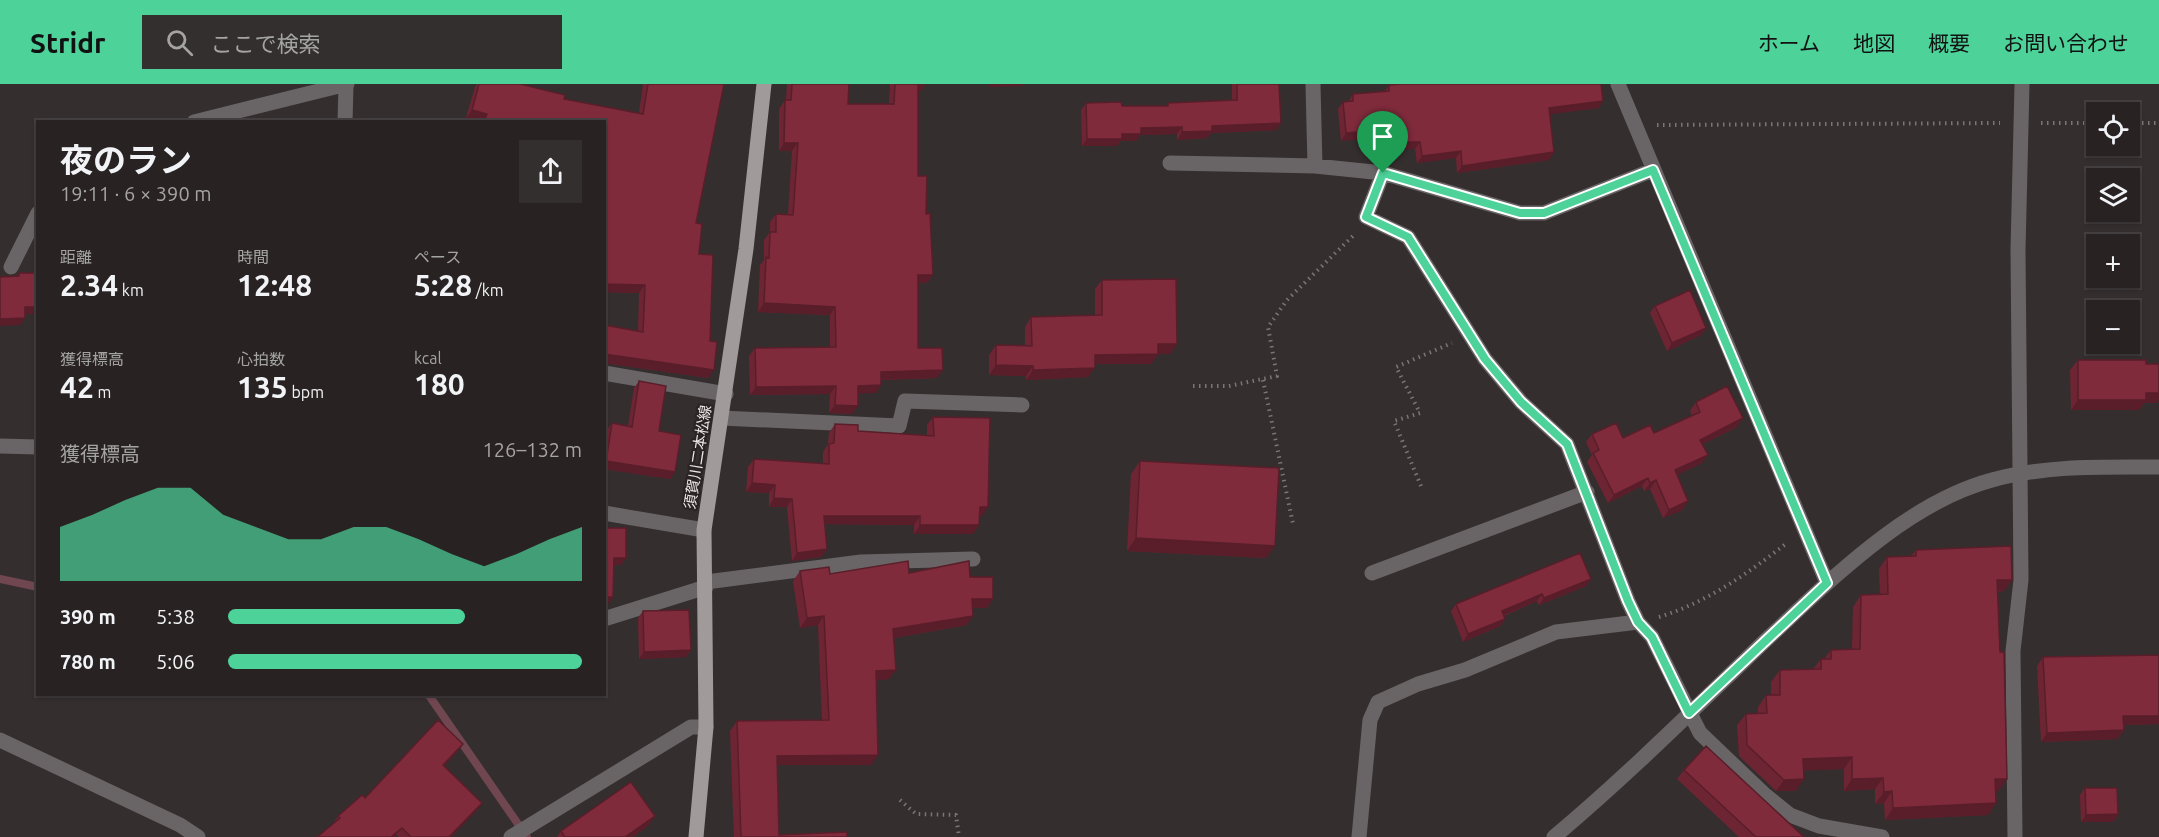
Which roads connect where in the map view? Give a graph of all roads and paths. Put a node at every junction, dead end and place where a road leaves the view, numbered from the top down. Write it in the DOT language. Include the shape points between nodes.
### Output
graph roads {
  1 [pos="764,84"];
  2 [pos="1312,84"];
  3 [pos="1618,84"];
  4 [pos="2022,84"];
  5 [pos="346,85"];
  6 [pos="202,120"];
  7 [pos="345,120"];
  8 [pos="2022,123"];
  9 [pos="2086,123"];
  10 [pos="2140,123"];
  11 [pos="2159,123"];
  12 [pos="1634,124"];
  13 [pos="1170,163"];
  14 [pos="1315,166"];
  15 [pos="1653,170"];
  16 [pos="1383,173"];
  17 [pos="36,217"];
  18 [pos="1366,217"];
  19 [pos="11,267"];
  20 [pos="1470,335"];
  21 [pos="606,373"];
  22 [pos="1263,380"];
  23 [pos="1193,386"];
  24 [pos="726,394"];
  25 [pos="1022,405"];
  26 [pos="722,418"];
  27 [pos="0,446"];
  28 [pos="36,447"];
  29 [pos="2159,467"];
  30 [pos="2020,474"];
  31 [pos="1421,486"];
  32 [pos="1587,492"];
  33 [pos="606,513"];
  34 [pos="1293,524"];
  35 [pos="704,530"];
  36 [pos="1805,530"];
  37 [pos="973,559"];
  38 [pos="1371,573"];
  39 [pos="1827,583"];
  40 [pos="706,584"];
  41 [pos="606,619"];
  42 [pos="1638,622"];
  43 [pos="1689,713"];
  44 [pos="706,727"];
  45 [pos="0,740"];
  46 [pos="900,800"];
  47 [pos="198,837"];
  48 [pos="512,837"];
  49 [pos="696,837"];
  50 [pos="959,837"];
  51 [pos="1359,837"];
  52 [pos="1554,837"];
  53 [pos="1882,837"];
  54 [pos="2015,837"];
  1 -- 24 [label="main road, 須賀川二本松線"];
  2 -- 14 [label="street"];
  3 -- 12 [label="street"];
  4 -- 8 [label="street"];
  5 -- 6 [label="street"];
  5 -- 7 [label="street"];
  8 -- 9 [label="path"];
  8 -- 12 [label="path"];
  8 -- 30 [label="street" via="2018,250"];
  10 -- 11 [label="path"];
  12 -- 15 [label="street"];
  13 -- 14 [label="street"];
  14 -- 16 [label="street"];
  15 -- 16 [label="street" via="1544,213 1520,213"];
  15 -- 36 [label="street"];
  16 -- 18 [label="street"];
  17 -- 19 [label="street"];
  18 -- 20 [label="street" via="1408,237"];
  18 -- 22 [label="path" via="1350,241 1315,270 1268,327 1277,376"];
  20 -- 31 [label="path" via="1396,367 1420,413 1394,421"];
  20 -- 32 [label="street" via="1508,388 1567,444"];
  21 -- 24 [label="street"];
  22 -- 23 [label="path" via="1229,386"];
  22 -- 34 [label="path"];
  24 -- 26 [label="main road, 須賀川二本松線"];
  25 -- 26 [label="street" via="905,401 899,426"];
  26 -- 35 [label="main road, 須賀川二本松線"];
  27 -- 28 [label="street"];
  29 -- 30 [label="street"];
  30 -- 39 [label="street" via="1990,480 1942,500 1888,534"];
  30 -- 54 [label="street" via="2021,580 2013,651"];
  32 -- 38 [label="street"];
  32 -- 42 [label="street"];
  33 -- 35 [label="street"];
  35 -- 40 [label="main road, 須賀川二本松線"];
  36 -- 39 [label="street"];
  36 -- 42 [label="path" via="1740,579 1663,616"];
  37 -- 40 [label="street" via="861,562"];
  39 -- 43 [label="street"];
  40 -- 41 [label="street"];
  40 -- 44 [label="main road, 須賀川二本松線"];
  42 -- 43 [label="street" via="1652,637"];
  42 -- 51 [label="street" via="1556,632 1378,702 1370,720"];
  43 -- 52 [label="street"];
  43 -- 53 [label="street" via="1701,734 1764,795 1790,814 1819,826"];
  44 -- 48 [label="street" via="691,727"];
  44 -- 49 [label="main road, 須賀川二本松線"];
  45 -- 47 [label="street"];
  46 -- 50 [label="path" via="916,814 956,815"];
}
